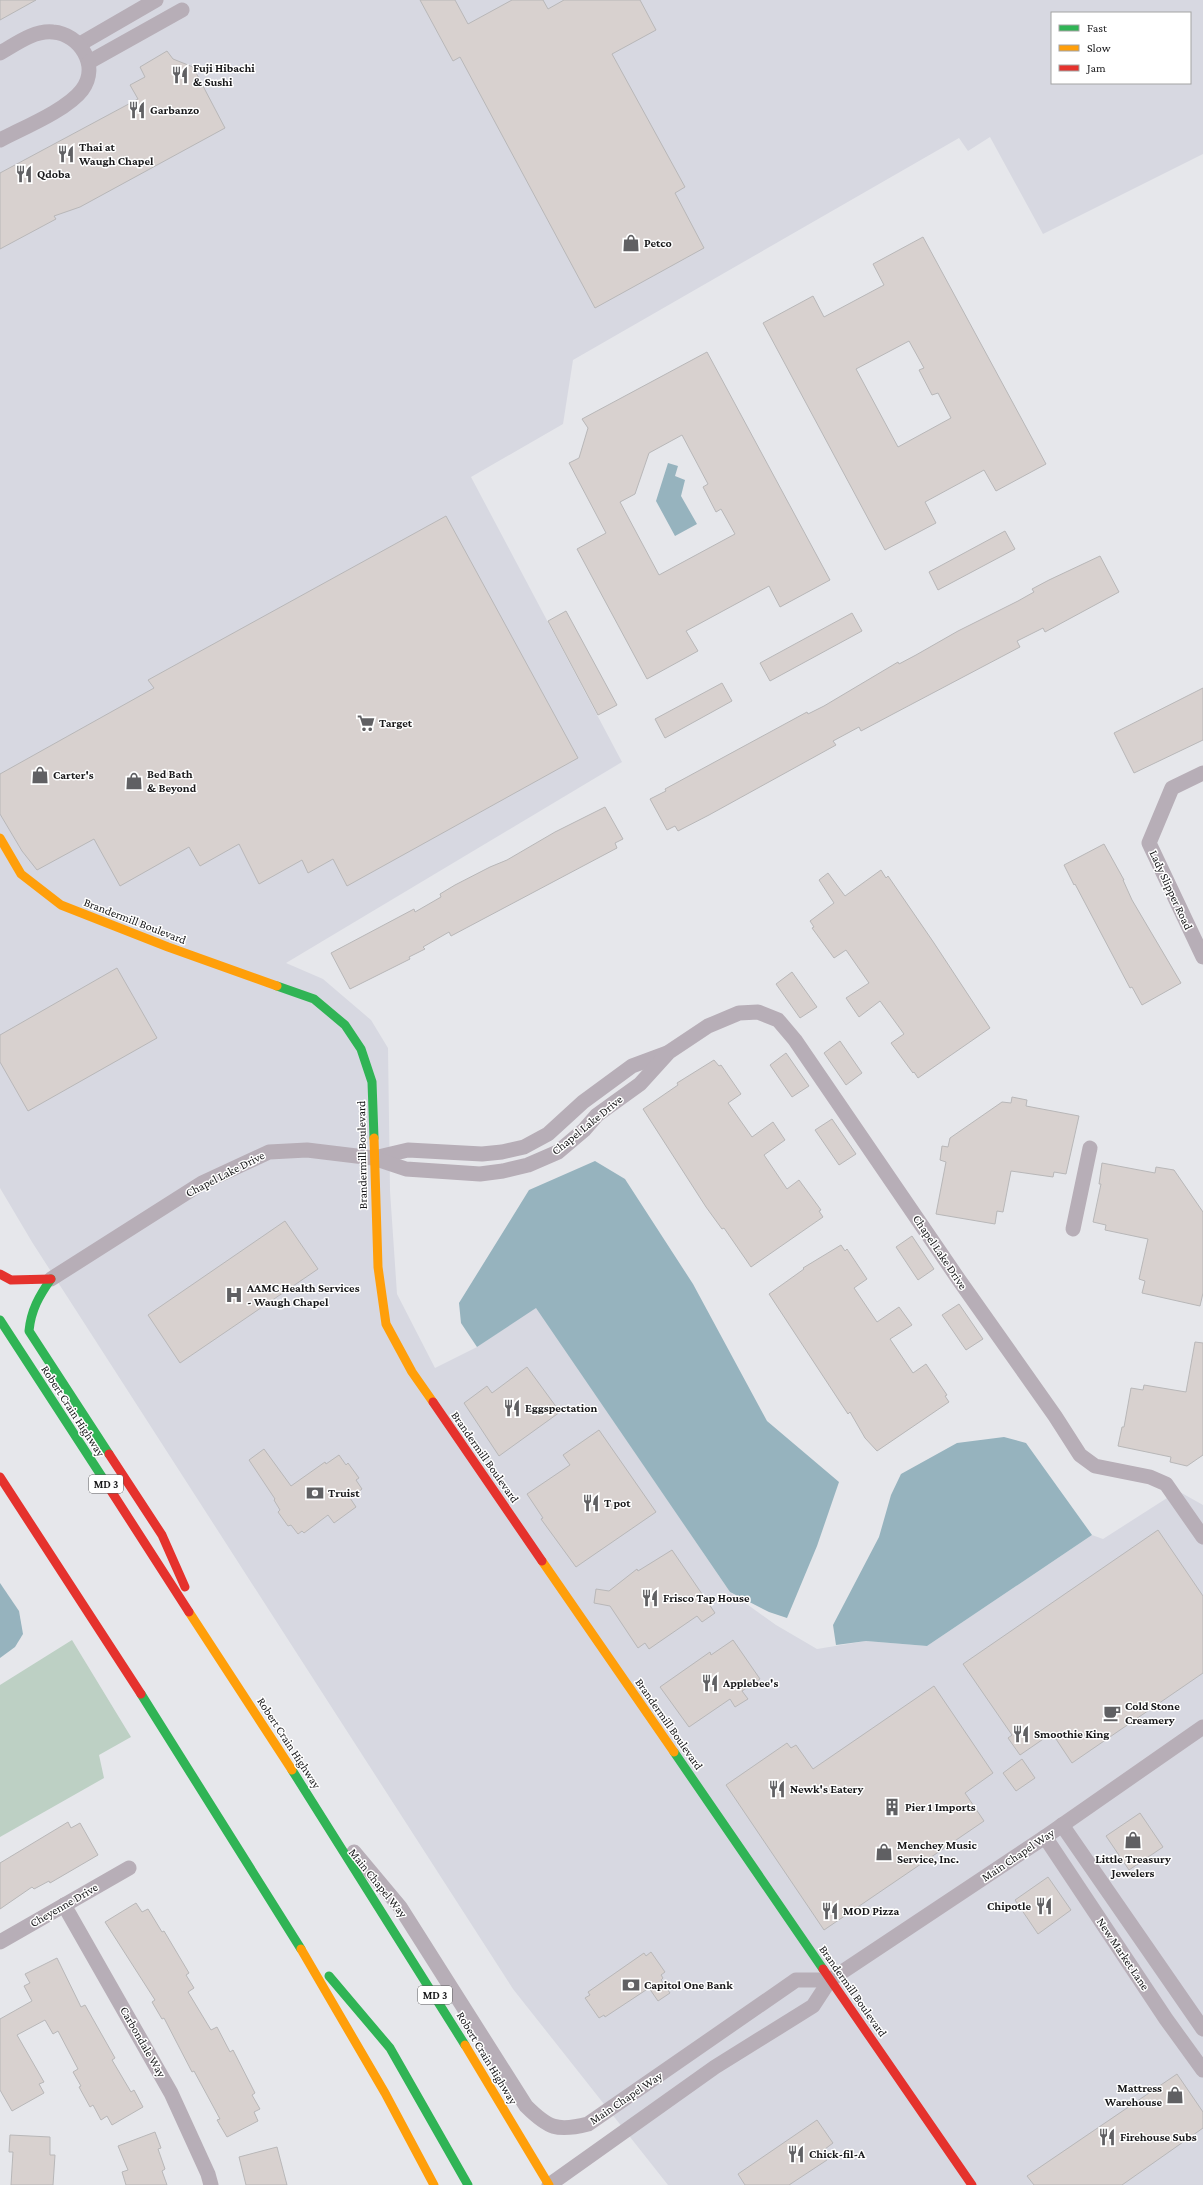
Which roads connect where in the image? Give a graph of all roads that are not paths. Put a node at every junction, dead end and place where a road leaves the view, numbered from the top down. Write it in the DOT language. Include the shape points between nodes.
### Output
graph roads {
  1 [pos="156,0"];
  2 [pos="182,10"];
  3 [pos="80,44"];
  4 [pos="0,53"];
  5 [pos="89,62"];
  6 [pos="0,140"];
  7 [pos="1203,773"];
  8 [pos="0,838"];
  9 [pos="1203,957"];
  10 [pos="669,1052"];
  11 [pos="1090,1148"];
  12 [pos="373,1158"];
  13 [pos="1073,1229"];
  14 [pos="0,1274"];
  15 [pos="51,1279"];
  16 [pos="0,1320"];
  17 [pos="0,1477"];
  18 [pos="1203,1537"];
  19 [pos="212,1649"];
  20 [pos="1203,1727"];
  21 [pos="317,1808"];
  22 [pos="1062,1825"];
  23 [pos="1045,1837"];
  24 [pos="129,1868"];
  25 [pos="64,1905"];
  26 [pos="294,1934"];
  27 [pos="0,1942"];
  28 [pos="830,1980"];
  29 [pos="1203,2029"];
  30 [pos="1203,2070"];
  31 [pos="211,2185"];
  32 [pos="434,2185"];
  33 [pos="468,2185"];
  34 [pos="548,2185"];
  35 [pos="972,2185"];
  1 -- 3 [label="street"];
  2 -- 5 [label="street"];
  3 -- 4 [label="street" via="67,35 52,32 33,35"];
  3 -- 5 [label="street"];
  5 -- 6 [label="street" via="89,75 84,88 73,101"];
  7 -- 9 [label="street, Lady Slipper Road" via="1172,788 1149,843"];
  8 -- 12 [label="main road, Brandermill Boulevard" via="20,874 61,905 168,947 314,999 345,1025 361,1049 372,1082"];
  10 -- 12 [label="street, Chapel Lake Drive" via="632,1066 583,1102 548,1134 524,1146 482,1154 408,1150"];
  10 -- 12 [label="street, Chapel Lake Drive" via="640,1084 597,1115 558,1152 528,1165 503,1172 480,1174 406,1169"];
  10 -- 18 [label="street, Chapel Lake Drive" via="708,1026 739,1012 758,1012 778,1020 1080,1455 1095,1466 1150,1477 1166,1484"];
  11 -- 13 [label="street"];
  12 -- 15 [label="street, Chapel Lake Drive" via="307,1150 269,1152 202,1183"];
  12 -- 28 [label="main road, Brandermill Boulevard" via="378,1267 386,1324 412,1372"];
  14 -- 15 [label="main road" via="11,1280"];
  15 -- 19 [label="main road" via="34,1302 29,1331 162,1535"];
  16 -- 19 [label="main road, Robert Crain Highway / MD 3"];
  17 -- 26 [label="main road"];
  19 -- 21 [label="main road, Robert Crain Highway / MD 3"];
  20 -- 22 [label="street, Main Chapel Way"];
  21 -- 28 [label="street, Main Chapel Way" via="400,1907 526,2106 542,2122 557,2128 588,2124 796,1980"];
  21 -- 34 [label="main road, Robert Crain Highway / MD 3" via="450,2019"];
  22 -- 23 [label="street, Main Chapel Way"];
  22 -- 29 [label="street, New Market Lane"];
  23 -- 28 [label="street, Main Chapel Way"];
  23 -- 30 [label="street, New Market Lane"];
  24 -- 25 [label="street, Cheyenne Drive"];
  25 -- 27 [label="street, Cheyenne Drive"];
  25 -- 31 [label="street, Carbondale Way" via="171,2093"];
  26 -- 32 [label="main road" via="405,2128"];
  26 -- 33 [label="main road" via="390,2048"];
  28 -- 34 [label="street, Main Chapel Way" via="812,2006 715,2067"];
  28 -- 35 [label="main road, Brandermill Boulevard"];
}
